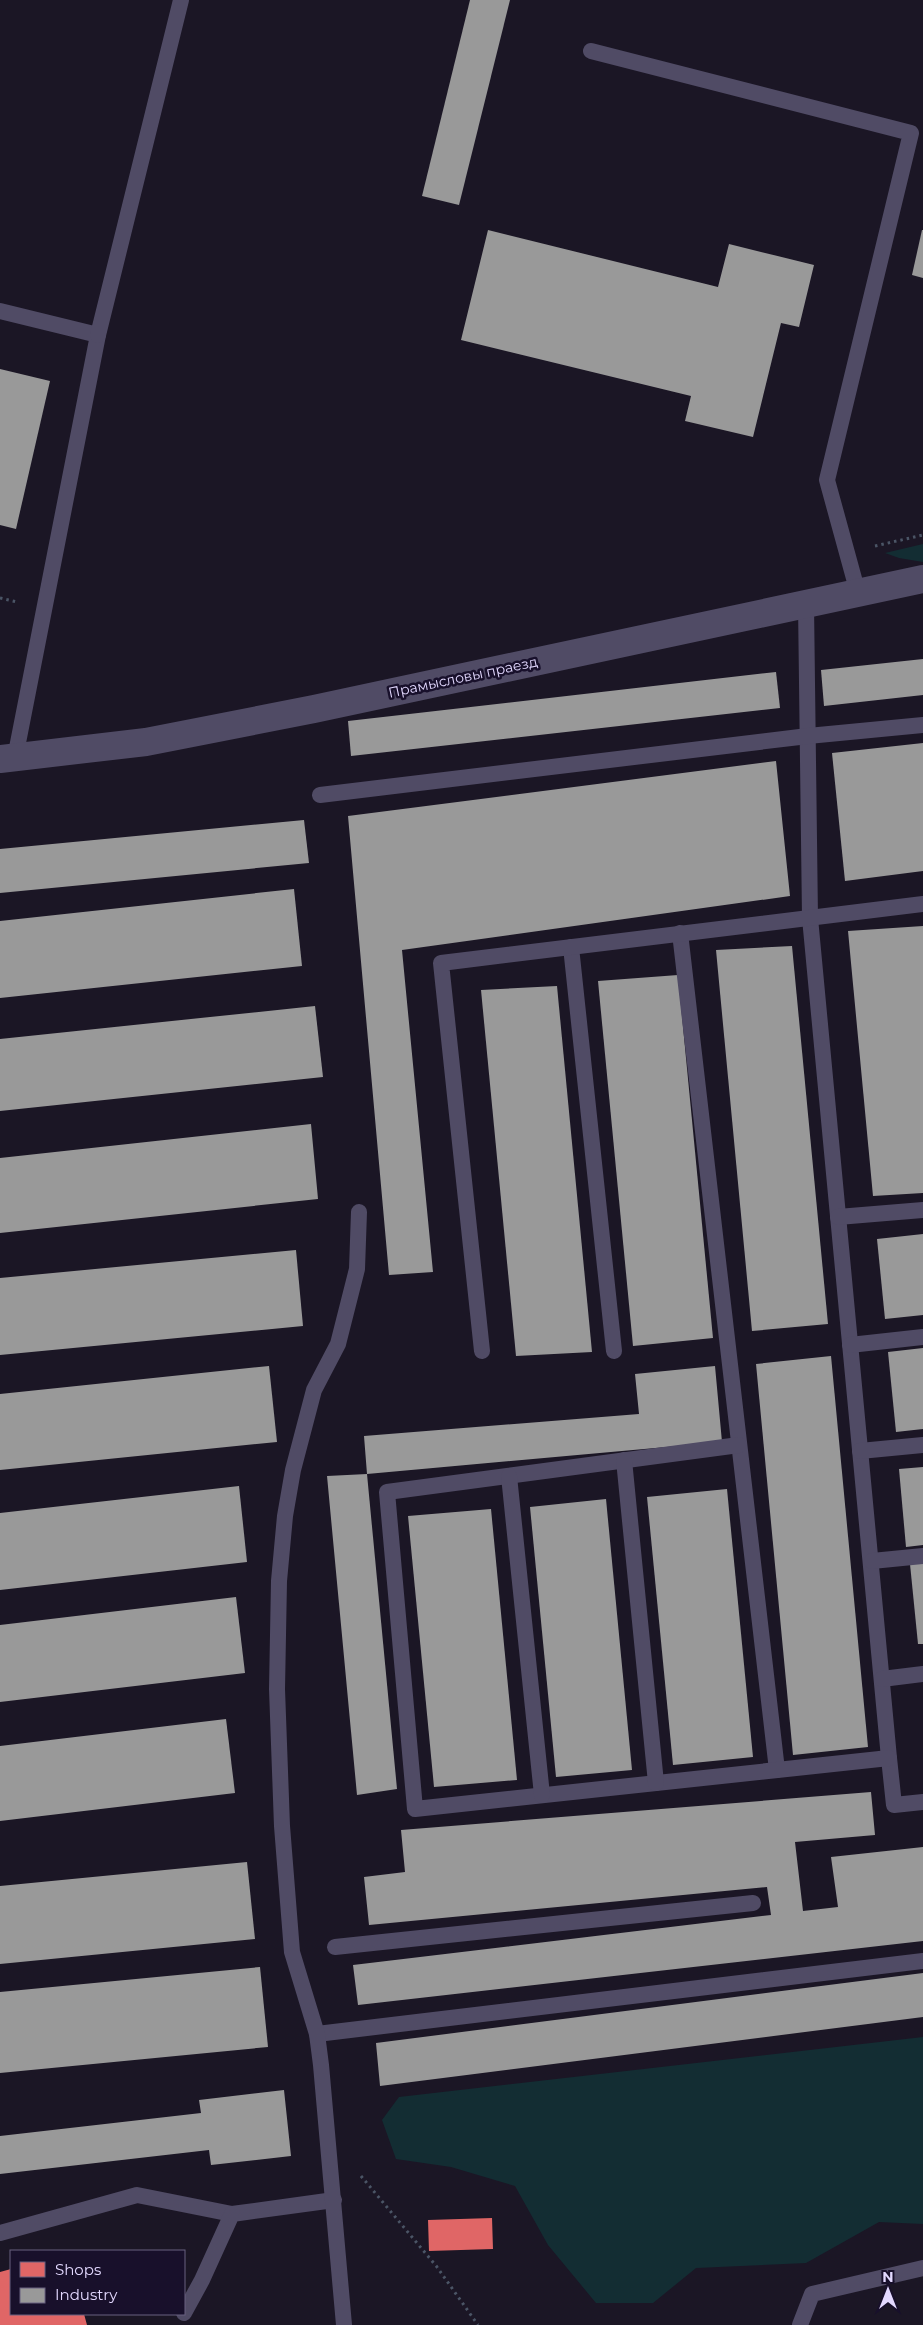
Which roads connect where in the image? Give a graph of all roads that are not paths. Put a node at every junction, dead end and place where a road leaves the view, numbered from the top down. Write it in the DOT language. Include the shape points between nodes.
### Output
graph roads {
  1 [pos="181,0"];
  2 [pos="591,51"];
  3 [pos="917,134"];
  4 [pos="0,311"];
  5 [pos="98,335"];
  6 [pos="923,580"];
  7 [pos="858,593"];
  8 [pos="806,604"];
  9 [pos="923,724"];
  10 [pos="808,736"];
  11 [pos="8,759"];
  12 [pos="320,796"];
  13 [pos="923,904"];
  14 [pos="810,918"];
  15 [pos="680,933"];
  16 [pos="571,947"];
  17 [pos="923,1210"];
  18 [pos="359,1212"];
  19 [pos="838,1217"];
  20 [pos="923,1337"];
  21 [pos="850,1345"];
  22 [pos="482,1351"];
  23 [pos="614,1351"];
  24 [pos="739,1445"];
  25 [pos="923,1445"];
  26 [pos="860,1451"];
  27 [pos="624,1460"];
  28 [pos="509,1476"];
  29 [pos="923,1556"];
  30 [pos="872,1561"];
  31 [pos="923,1674"];
  32 [pos="882,1678"];
  33 [pos="889,1758"];
  34 [pos="777,1770"];
  35 [pos="656,1783"];
  36 [pos="542,1795"];
  37 [pos="923,1802"];
  38 [pos="753,1903"];
  39 [pos="335,1947"];
  40 [pos="923,1961"];
  41 [pos="317,2034"];
  42 [pos="334,2200"];
  43 [pos="232,2214"];
  44 [pos="0,2233"];
  45 [pos="923,2268"];
  46 [pos="185,2311"];
  47 [pos="344,2325"];
  48 [pos="800,2325"];
  1 -- 5 [label="lane"];
  2 -- 3 [label="lane"];
  3 -- 7 [label="lane" via="827,480"];
  4 -- 5 [label="lane"];
  5 -- 11 [label="lane"];
  6 -- 7 [label="street, Прамысловы праезд"];
  7 -- 8 [label="street, Прамысловы праезд"];
  8 -- 10 [label="lane"];
  8 -- 11 [label="street, Прамысловы праезд" via="146,742"];
  9 -- 10 [label="lane"];
  10 -- 12 [label="lane"];
  10 -- 14 [label="lane"];
  13 -- 14 [label="lane"];
  14 -- 15 [label="lane"];
  14 -- 19 [label="lane"];
  15 -- 16 [label="lane"];
  15 -- 24 [label="lane"];
  16 -- 22 [label="lane" via="442,963"];
  16 -- 23 [label="lane"];
  17 -- 19 [label="lane"];
  18 -- 41 [label="lane" via="357,1270 338,1344 314,1390 285,1516 279,1581 277,1689 292,1952"];
  19 -- 21 [label="lane"];
  20 -- 21 [label="lane"];
  21 -- 26 [label="lane"];
  24 -- 27 [label="lane"];
  24 -- 34 [label="lane"];
  25 -- 26 [label="lane"];
  26 -- 30 [label="lane"];
  27 -- 28 [label="lane"];
  27 -- 35 [label="lane"];
  28 -- 36 [label="lane"];
  28 -- 36 [label="lane" via="386,1492 415,1808"];
  29 -- 30 [label="lane"];
  30 -- 32 [label="lane"];
  31 -- 32 [label="lane"];
  32 -- 33 [label="lane"];
  33 -- 34 [label="lane"];
  33 -- 37 [label="lane" via="894,1805"];
  34 -- 35 [label="lane"];
  35 -- 36 [label="lane"];
  38 -- 39 [label="lane"];
  40 -- 41 [label="lane"];
  41 -- 42 [label="lane"];
  42 -- 43 [label="lane"];
  42 -- 47 [label="lane"];
  43 -- 44 [label="lane" via="137,2195"];
  43 -- 46 [label="lane"];
  45 -- 48 [label="lane" via="812,2294"];
}
